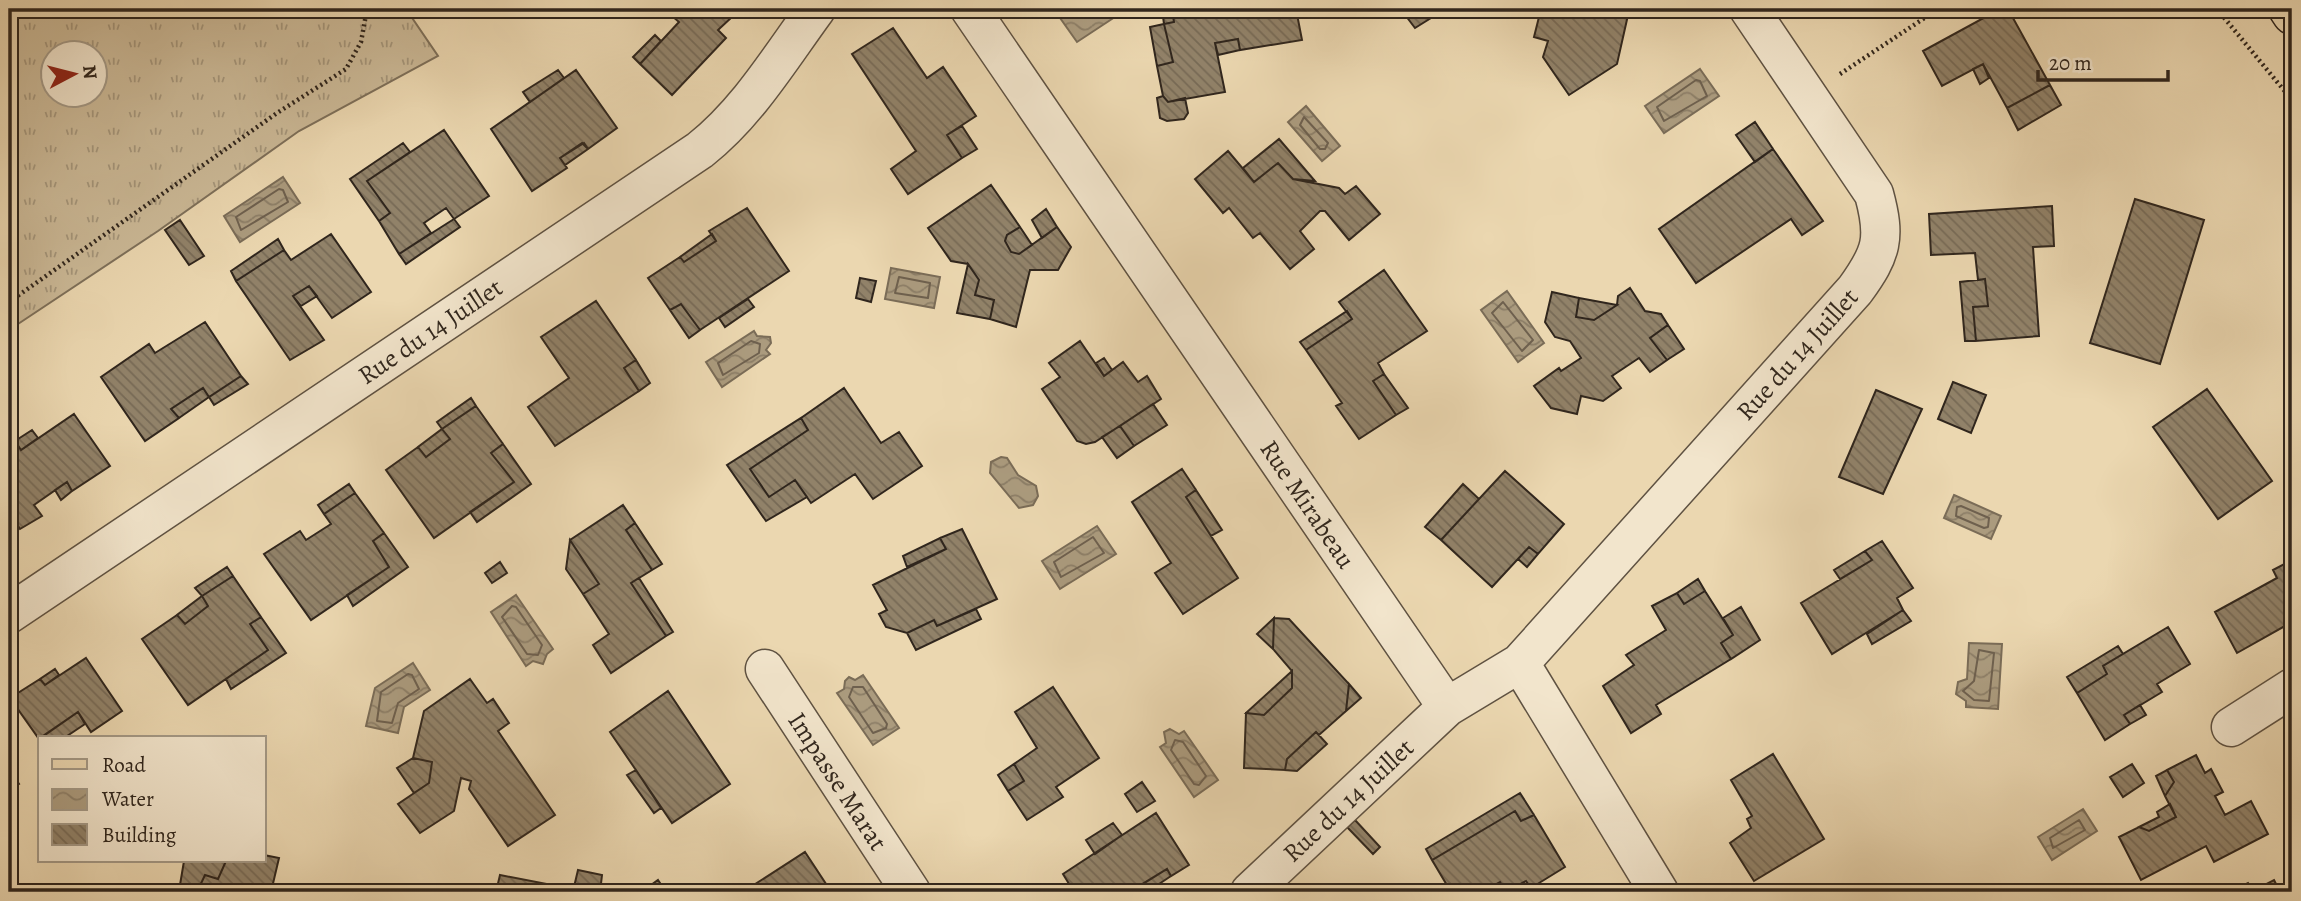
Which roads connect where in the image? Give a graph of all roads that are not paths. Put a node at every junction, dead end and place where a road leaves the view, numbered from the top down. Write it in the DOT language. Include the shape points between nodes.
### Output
graph roads {
  1 [pos="816,9"];
  2 [pos="970,9"];
  3 [pos="1749,9"];
  4 [pos="2288,9"];
  5 [pos="2292,15"];
  6 [pos="9,614"];
  7 [pos="1520,663"];
  8 [pos="765,669"];
  9 [pos="2292,688"];
  10 [pos="1447,708"];
  11 [pos="2231,727"];
  12 [pos="911,892"];
  13 [pos="1250,892"];
  14 [pos="1659,892"];
  1 -- 6 [label="street, Rue du 14 Juillet" via="723,132 699,150"];
  2 -- 10 [label="street, Rue Mirabeau"];
  3 -- 7 [label="street, Rue du 14 Juillet" via="1874,194 1881,246 1872,267"];
  4 -- 5 [label="main road"];
  7 -- 10 [label="street"];
  7 -- 14 [label="street"];
  8 -- 12 [label="street, Impasse Marat"];
  9 -- 11 [label="street"];
  10 -- 13 [label="street, Rue du 14 Juillet"];
}
